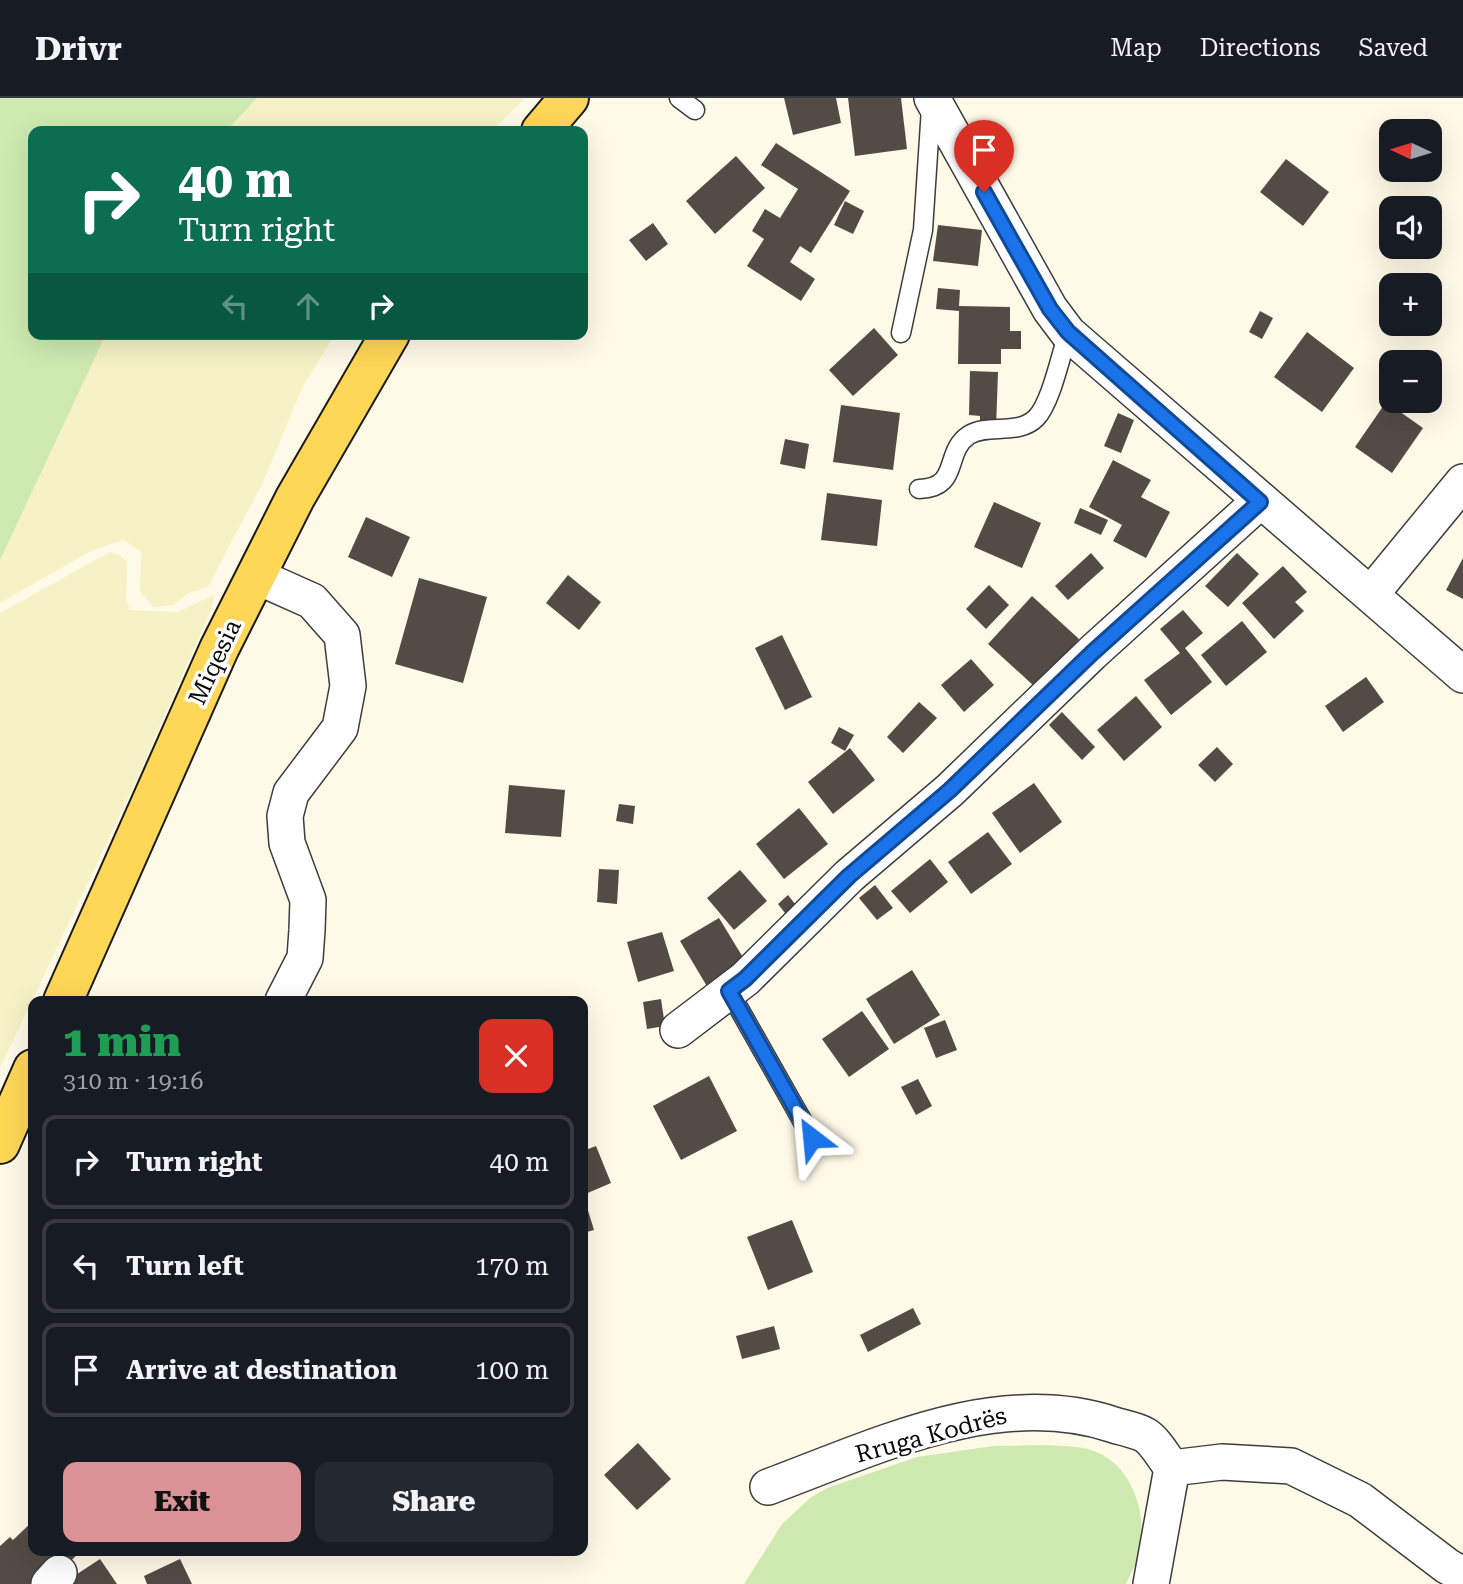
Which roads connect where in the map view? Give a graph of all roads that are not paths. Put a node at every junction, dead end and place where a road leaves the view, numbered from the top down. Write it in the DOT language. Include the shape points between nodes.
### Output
graph roads {
  1 [pos="569,98"];
  2 [pos="679,98"];
  3 [pos="931,98"];
  4 [pos="695,110"];
  5 [pos="545,126"];
  6 [pos="1068,332"];
  7 [pos="901,333"];
  8 [pos="387,340"];
  9 [pos="1463,482"];
  10 [pos="919,489"];
  11 [pos="1260,502"];
  12 [pos="256,576"];
  13 [pos="1371,594"];
  14 [pos="1463,674"];
  15 [pos="729,991"];
  16 [pos="65,996"];
  17 [pos="285,996"];
  18 [pos="678,1030"];
  19 [pos="28,1080"];
  20 [pos="812,1138"];
  21 [pos="0,1144"];
  22 [pos="1172,1468"];
  23 [pos="768,1487"];
  24 [pos="1463,1574"];
  25 [pos="1151,1584"];
  1 -- 5 [label="main road"];
  2 -- 4 [label="lane"];
  3 -- 6 [label="street" via="1050,309"];
  3 -- 7 [label="lane" via="923,230"];
  6 -- 10 [label="lane" via="1036,418 1021,427 971,433 960,443 944,481 933,489"];
  6 -- 11 [label="street"];
  8 -- 12 [label="main road, Miqesia" via="295,498"];
  9 -- 13 [label="street"];
  11 -- 13 [label="street"];
  11 -- 15 [label="street"];
  12 -- 16 [label="main road, Miqesia"];
  12 -- 17 [label="street" via="312,601 342,635 348,686 340,728 291,793 285,816 287,843 308,900 304,958"];
  13 -- 14 [label="street"];
  15 -- 18 [label="street"];
  15 -- 20 [label="lane"];
  19 -- 21 [label="main road"];
  22 -- 23 [label="street, Rruga Kodrës" via="1147,1436 1092,1418 1016,1411 933,1429"];
  22 -- 24 [label="street" via="1222,1462 1291,1466 1360,1500"];
  22 -- 25 [label="street"];
}
